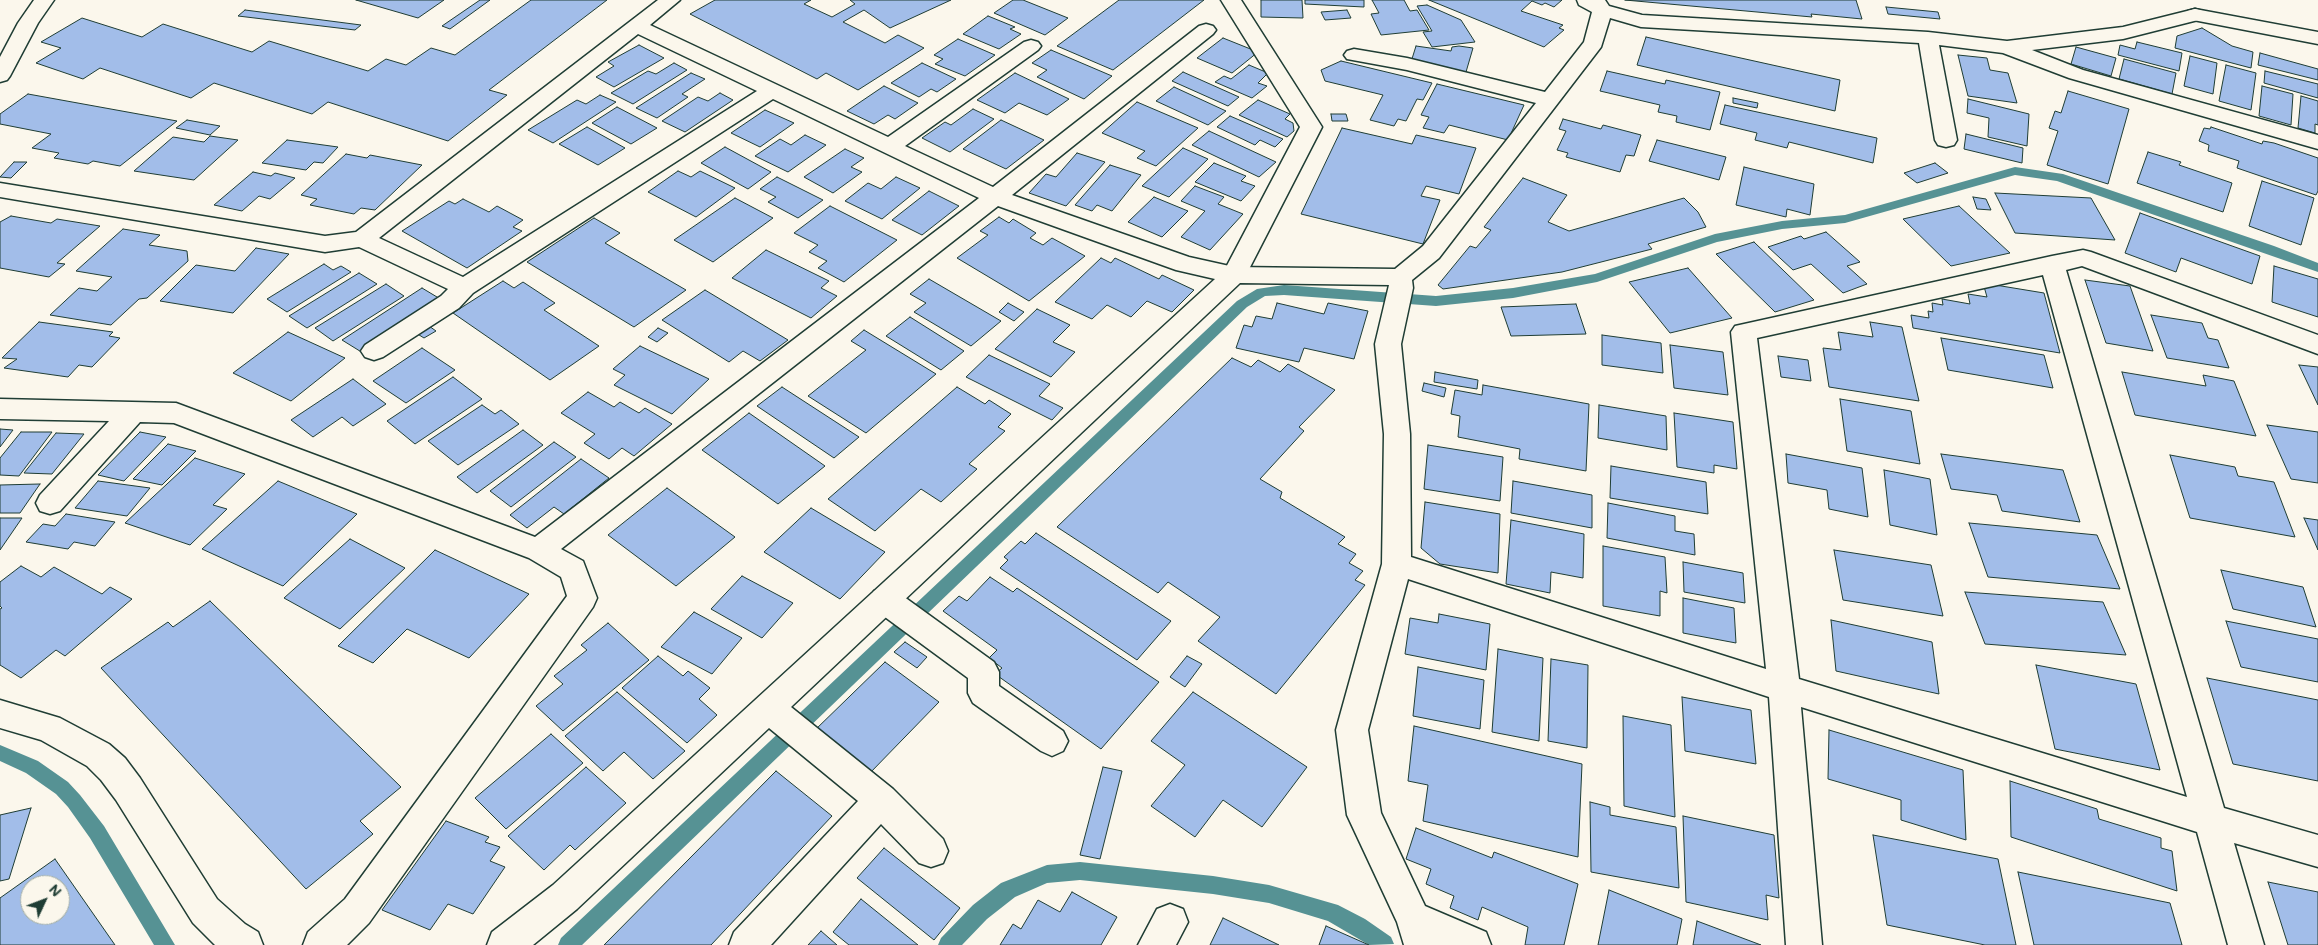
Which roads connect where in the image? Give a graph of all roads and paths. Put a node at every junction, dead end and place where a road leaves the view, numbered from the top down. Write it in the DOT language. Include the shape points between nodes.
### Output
graph roads {
  1 [pos="44,0"];
  2 [pos="670,0"];
  3 [pos="1231,0"];
  4 [pos="1594,3"];
  5 [pos="28,23"];
  6 [pos="637,26"];
  7 [pos="0,30"];
  8 [pos="1206,30"];
  9 [pos="1928,38"];
  10 [pos="2318,38"];
  11 [pos="1031,46"];
  12 [pos="2006,46"];
  13 [pos="1354,55"];
  14 [pos="0,76"];
  15 [pos="772,91"];
  16 [pos="1550,100"];
  17 [pos="1946,140"];
  18 [pos="2318,142"];
  19 [pos="890,147"];
  20 [pos="0,190"];
  21 [pos="995,197"];
  22 [pos="362,239"];
  23 [pos="2052,264"];
  24 [pos="1234,275"];
  25 [pos="464,288"];
  26 [pos="1399,293"];
  27 [pos="2318,345"];
  28 [pos="374,351"];
  29 [pos="0,410"];
  30 [pos="133,412"];
  31 [pos="50,503"];
  32 [pos="539,550"];
  33 [pos="1397,564"];
  34 [pos="892,605"];
  35 [pos="1784,688"];
  36 [pos="0,714"];
  37 [pos="775,714"];
  38 [pos="1052,741"];
  39 [pos="882,800"];
  40 [pos="2210,820"];
  41 [pos="931,851"];
  42 [pos="2318,851"];
  43 [pos="1418,932"];
  44 [pos="245,945"];
  45 [pos="321,945"];
  46 [pos="505,945"];
  47 [pos="747,945"];
  48 [pos="1473,945"];
  49 [pos="1804,945"];
  50 [pos="2246,945"];
  1 -- 5 [label="street"];
  2 -- 6 [label="street"];
  3 -- 24 [label="street" via="1311,127"];
  4 -- 9 [label="street" via="1641,21"];
  4 -- 16 [label="street" via="1594,43"];
  5 -- 7 [label="street"];
  5 -- 14 [label="street"];
  6 -- 15 [label="street"];
  6 -- 22 [label="street"];
  8 -- 21 [label="street"];
  9 -- 12 [label="street"];
  9 -- 17 [label="street"];
  10 -- 12 [label="street" via="2196,16 2123,33"];
  11 -- 19 [label="street"];
  12 -- 18 [label="street" via="2076,74"];
  13 -- 16 [label="street" via="1407,64"];
  15 -- 19 [label="street"];
  15 -- 25 [label="street"];
  16 -- 26 [label="street"];
  19 -- 21 [label="street"];
  20 -- 22 [label="street" via="325,244"];
  21 -- 24 [label="street" via="1184,264"];
  21 -- 32 [label="street"];
  22 -- 25 [label="street"];
  23 -- 27 [label="street" via="2083,258"];
  23 -- 35 [label="street" via="1744,332"];
  23 -- 40 [label="street"];
  24 -- 26 [label="street"];
  24 -- 34 [label="street"];
  25 -- 28 [label="street" via="450,302"];
  26 -- 33 [label="street" via="1388,344 1397,434"];
  29 -- 30 [label="street"];
  30 -- 31 [label="street"];
  30 -- 32 [label="street" via="176,413"];
  32 -- 45 [label="street" via="573,570 582,598 357,911"];
  33 -- 35 [label="street"];
  33 -- 43 [label="street" via="1352,730 1364,815"];
  34 -- 37 [label="street"];
  34 -- 38 [label="street" via="983,672 984,693"];
  35 -- 40 [label="street"];
  35 -- 49 [label="street"];
  36 -- 44 [label="street" via="49,728 98,755 113,769 205,911"];
  37 -- 39 [label="street"];
  37 -- 46 [label="street" via="565,897"];
  39 -- 41 [label="street"];
  39 -- 47 [label="street"];
  40 -- 42 [label="street"];
  40 -- 50 [label="street"];
  43 -- 48 [label="street"];
}
